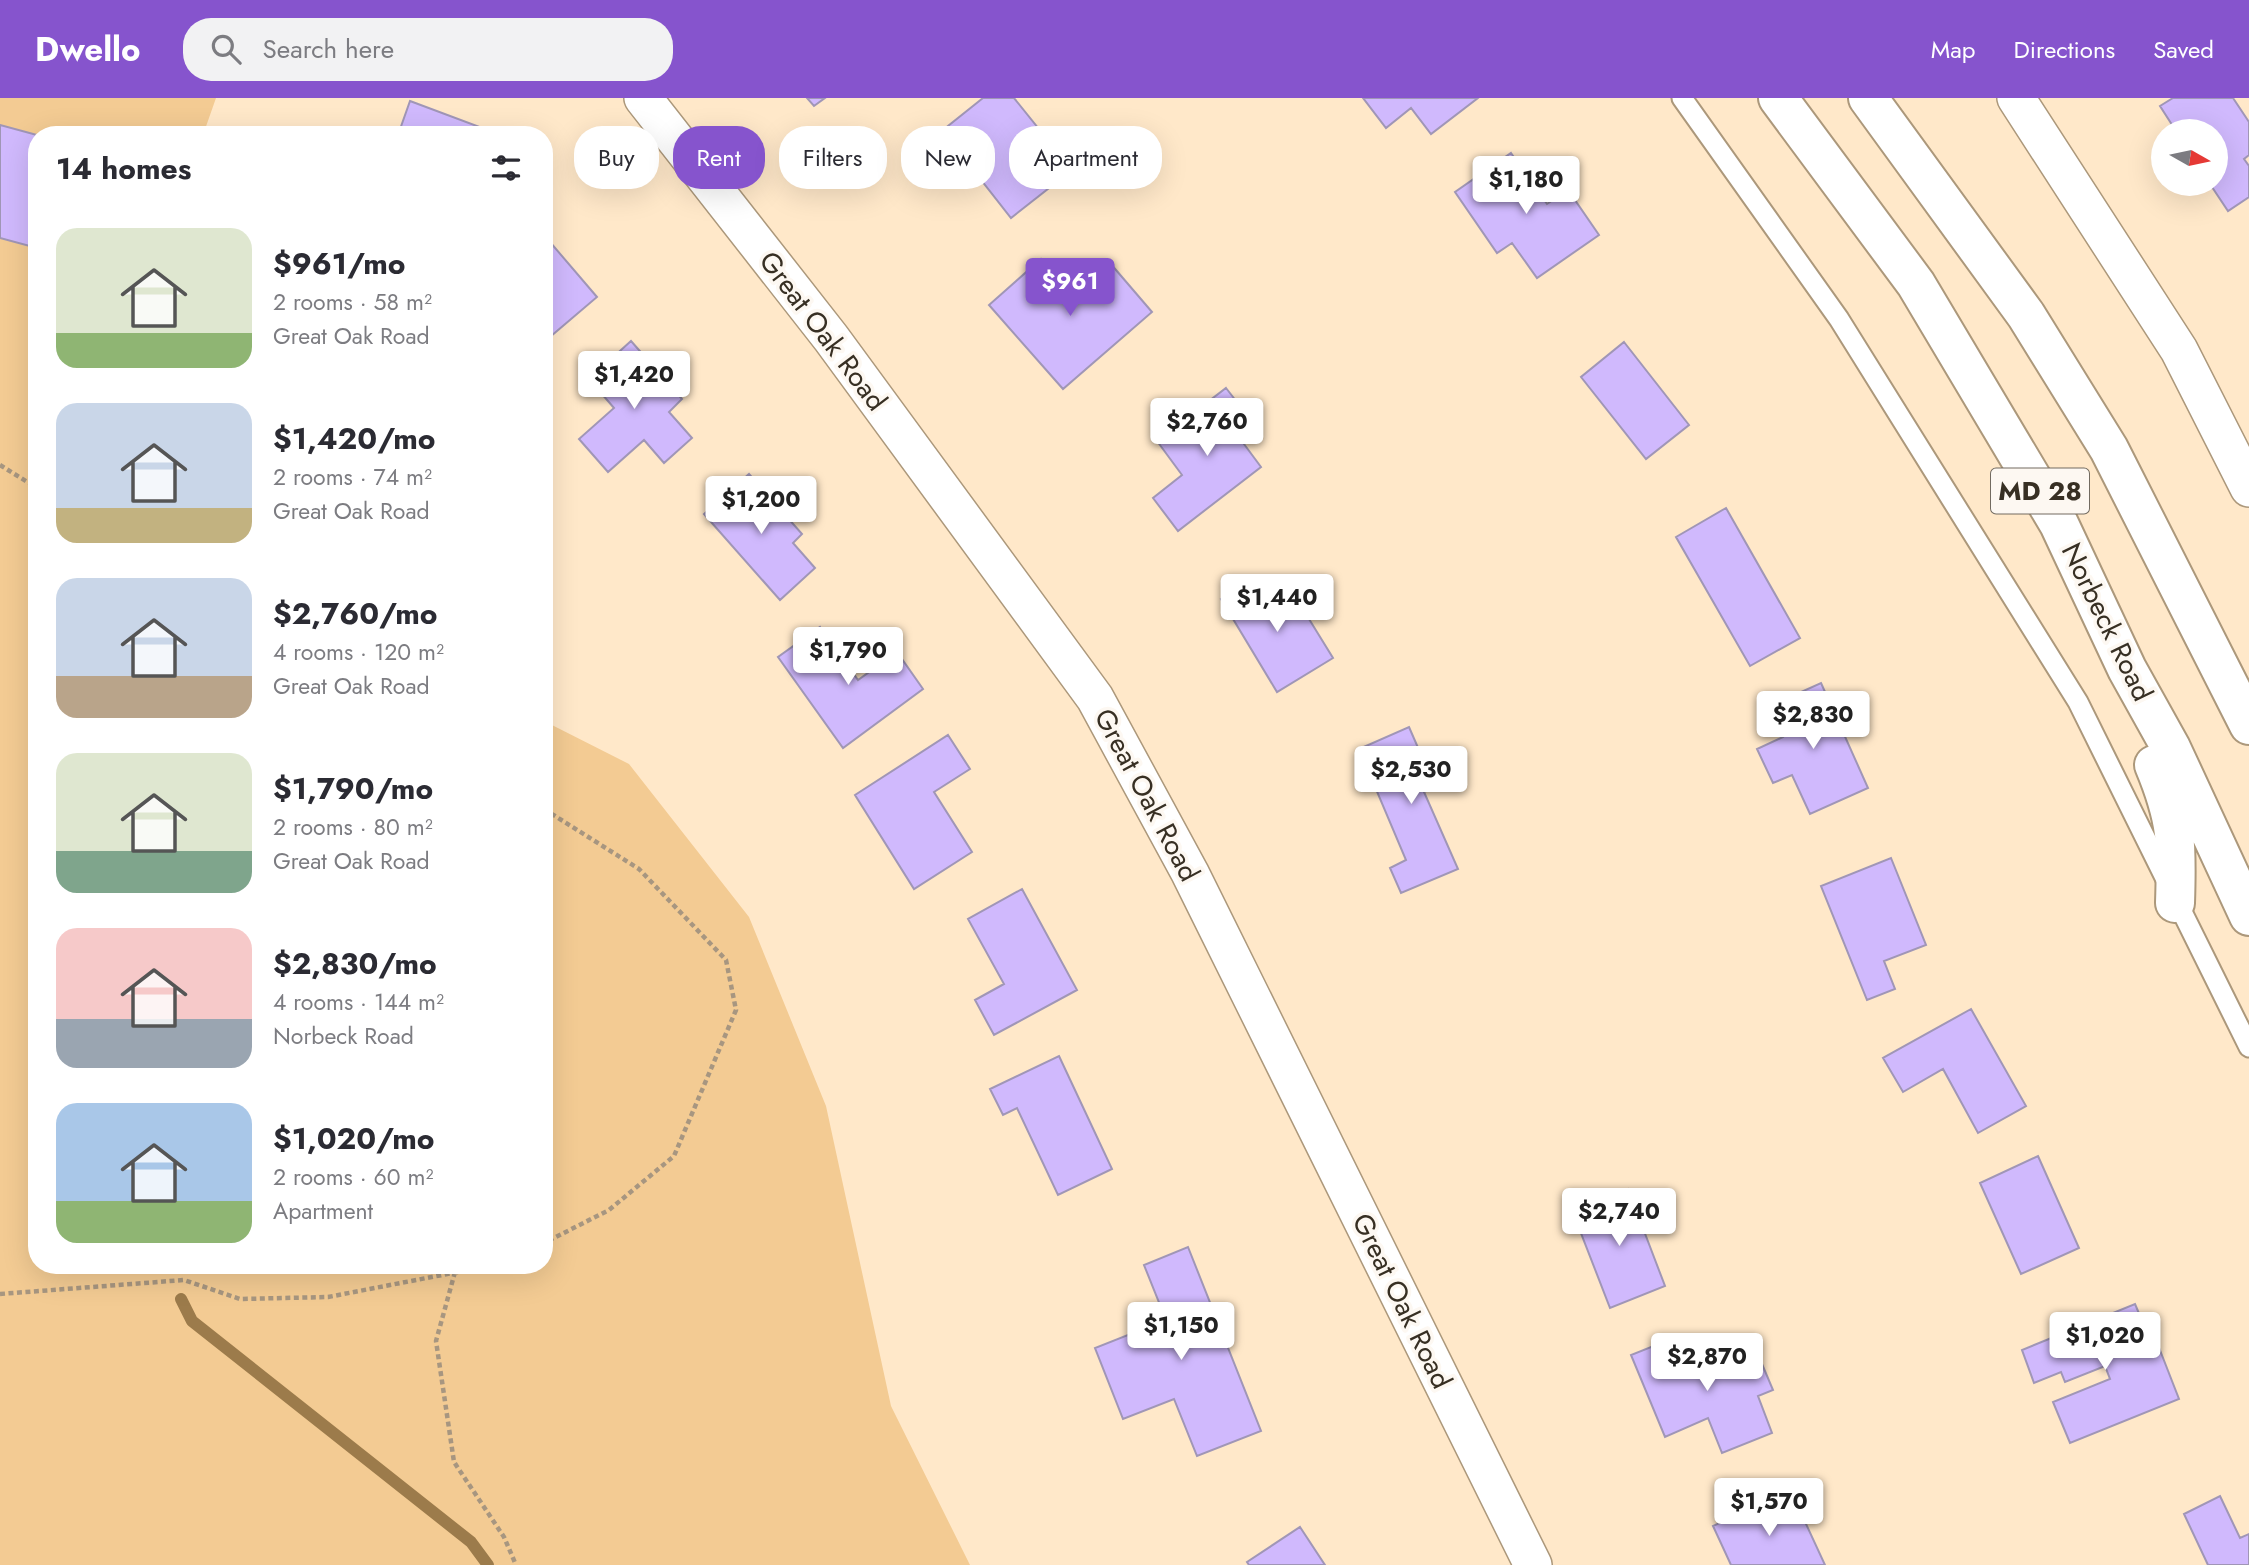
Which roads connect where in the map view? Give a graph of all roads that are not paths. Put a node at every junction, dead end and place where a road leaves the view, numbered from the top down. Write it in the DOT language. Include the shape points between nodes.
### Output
graph roads {
  1 [pos="643,98"];
  2 [pos="1682,98"];
  3 [pos="1778,98"];
  4 [pos="1868,98"];
  5 [pos="2016,98"];
  6 [pos="2249,488"];
  7 [pos="2127,669"];
  8 [pos="2249,726"];
  9 [pos="2175,903"];
  10 [pos="2249,916"];
  11 [pos="2249,1047"];
  12 [pos="1533,1565"];
  1 -- 12 [label="street, Great Oak Road" via="836,344 1095,698 1190,873"];
  2 -- 9 [label="lane" via="1839,319 2078,702"];
  3 -- 7 [label="main road, Norbeck Road / MD 28" via="1916,284 2059,524"];
  4 -- 8 [label="main road, MD 28" via="2026,315 2109,449"];
  5 -- 6 [label="street" via="2179,350"];
  7 -- 9 [label="main road" via="2148,752 2169,801 2177,841"];
  7 -- 10 [label="main road, Norbeck Road / MD 28" via="2171,748"];
  9 -- 11 [label="lane"];
}
